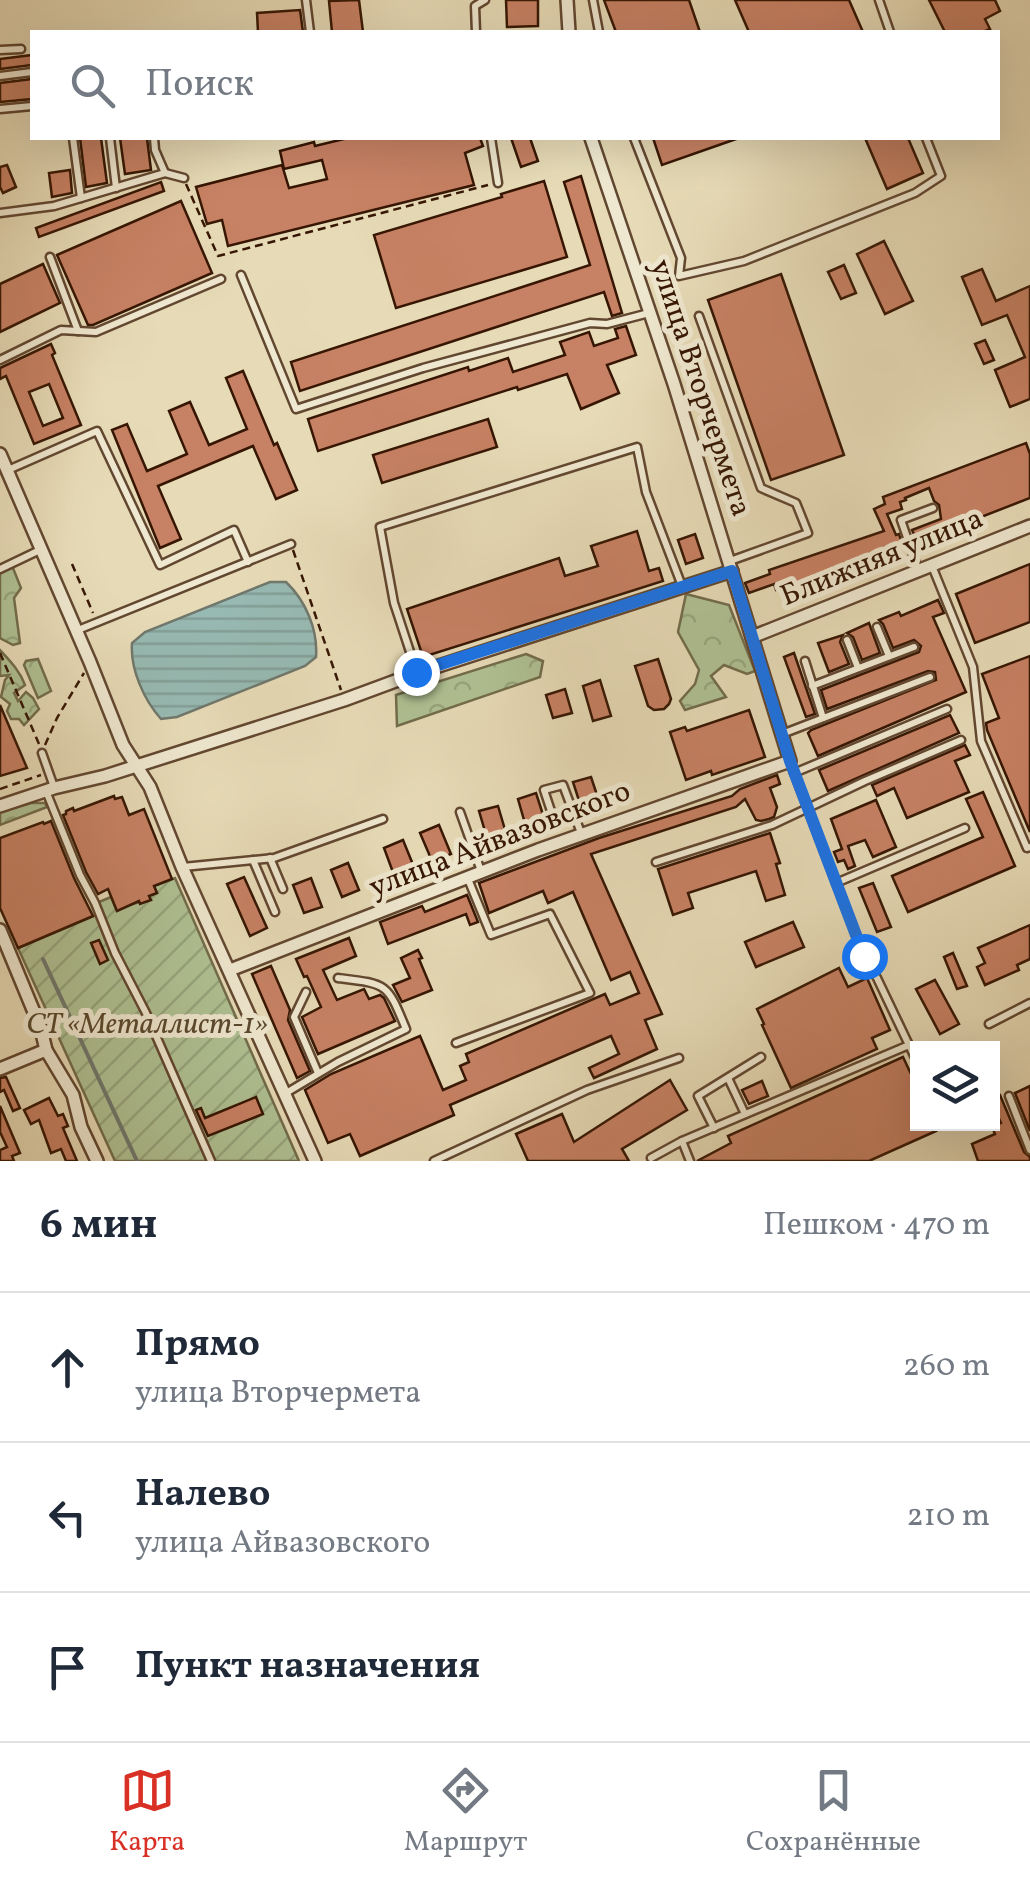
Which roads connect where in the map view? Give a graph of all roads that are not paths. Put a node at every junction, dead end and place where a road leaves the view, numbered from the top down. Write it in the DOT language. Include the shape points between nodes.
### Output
graph roads {
  1 [pos="306,0"];
  2 [pos="485,0"];
  3 [pos="566,0"];
  4 [pos="593,0"];
  5 [pos="879,0"];
  6 [pos="310,30"];
  7 [pos="476,30"];
  8 [pos="569,30"];
  9 [pos="599,30"];
  10 [pos="889,30"];
  11 [pos="20,49"];
  12 [pos="0,50"];
  13 [pos="30,72"];
  14 [pos="0,76"];
  15 [pos="30,106"];
  16 [pos="0,109"];
  17 [pos="73,140"];
  18 [pos="110,140"];
  19 [pos="154,140"];
  20 [pos="491,140"];
  21 [pos="592,140"];
  22 [pos="635,140"];
  23 [pos="927,140"];
  24 [pos="165,173"];
  25 [pos="184,178"];
  26 [pos="498,183"];
  27 [pos="116,188"];
  28 [pos="81,198"];
  29 [pos="0,212"];
  30 [pos="50,257"];
  31 [pos="241,275"];
  32 [pos="221,278"];
  33 [pos="650,312"];
  34 [pos="700,316"];
  35 [pos="78,331"];
  36 [pos="0,360"];
  37 [pos="0,454"];
  38 [pos="7,470"];
  39 [pos="933,508"];
  40 [pos="1030,526"];
  41 [pos="291,544"];
  42 [pos="42,549"];
  43 [pos="248,562"];
  44 [pos="932,565"];
  45 [pos="730,566"];
  46 [pos="0,569"];
  47 [pos="919,570"];
  48 [pos="682,586"];
  49 [pos="878,628"];
  50 [pos="76,630"];
  51 [pos="752,638"];
  52 [pos="846,640"];
  53 [pos="914,646"];
  54 [pos="889,656"];
  55 [pos="805,662"];
  56 [pos="858,668"];
  57 [pos="416,672"];
  58 [pos="930,677"];
  59 [pos="812,686"];
  60 [pos="947,708"];
  61 [pos="823,718"];
  62 [pos="781,734"];
  63 [pos="962,740"];
  64 [pos="42,753"];
  65 [pos="135,766"];
  66 [pos="792,767"];
  67 [pos="50,790"];
  68 [pos="0,806"];
  69 [pos="807,807"];
  70 [pos="460,812"];
  71 [pos="552,814"];
  72 [pos="382,819"];
  73 [pos="965,828"];
  74 [pos="582,834"];
  75 [pos="1030,847"];
  76 [pos="270,858"];
  77 [pos="253,860"];
  78 [pos="656,862"];
  79 [pos="182,867"];
  80 [pos="482,872"];
  81 [pos="468,878"];
  82 [pos="836,882"];
  83 [pos="283,889"];
  84 [pos="275,912"];
  85 [pos="0,930"];
  86 [pos="230,970"];
  87 [pos="338,978"];
  88 [pos="306,992"];
  89 [pos="1030,1003"];
  90 [pos="989,1024"];
  91 [pos="456,1043"];
  92 [pos="909,1044"];
  93 [pos="46,1050"];
  94 [pos="761,1057"];
  95 [pos="679,1058"];
  96 [pos="0,1069"];
  97 [pos="318,1073"];
  98 [pos="728,1078"];
  99 [pos="285,1094"];
  100 [pos="1009,1096"];
  101 [pos="745,1114"];
  102 [pos="714,1128"];
  103 [pos="682,1142"];
  104 [pos="1030,1150"];
  105 [pos="652,1158"];
  106 [pos="96,1161"];
  107 [pos="211,1161"];
  108 [pos="314,1161"];
  109 [pos="434,1161"];
  110 [pos="690,1161"];
  1 -- 6 [label="lane"];
  2 -- 7 [label="lane" via="474,6"];
  3 -- 8 [label="street"];
  4 -- 9 [label="lane"];
  5 -- 10 [label="lane"];
  11 -- 12 [label="lane"];
  13 -- 14 [label="lane"];
  15 -- 16 [label="lane"];
  17 -- 28 [label="lane"];
  18 -- 27 [label="lane"];
  19 -- 24 [label="lane"];
  20 -- 26 [label="lane"];
  21 -- 33 [label="street, улица Вторчермета"];
  22 -- 23 [label="lane" via="681,258 678,276 744,260 915,193 941,176"];
  24 -- 25 [label="lane"];
  24 -- 27 [label="lane"];
  27 -- 28 [label="lane"];
  28 -- 29 [label="lane"];
  30 -- 35 [label="lane"];
  31 -- 33 [label="lane" via="296,408 422,368"];
  32 -- 35 [label="lane" via="96,332"];
  33 -- 45 [label="street, улица Вторчермета"];
  34 -- 45 [label="lane" via="761,488 796,503 808,533"];
  35 -- 36 [label="lane" via="61,330"];
  37 -- 38 [label="street"];
  38 -- 42 [label="street"];
  38 -- 43 [label="lane" via="98,431 160,565 234,530"];
  39 -- 47 [label="lane" via="901,520"];
  40 -- 44 [label="street, Ближняя улица"];
  41 -- 43 [label="lane"];
  42 -- 46 [label="lane"];
  42 -- 50 [label="street"];
  43 -- 50 [label="lane"];
  44 -- 47 [label="street, Ближняя улица"];
  44 -- 75 [label="lane" via="973,668 981,741"];
  45 -- 48 [label="street"];
  45 -- 51 [label="street, улица Вторчермета"];
  47 -- 51 [label="street, Ближняя улица"];
  48 -- 57 [label="street"];
  48 -- 57 [label="lane" via="646,492 637,447 380,528"];
  49 -- 54 [label="lane"];
  50 -- 65 [label="street"];
  51 -- 62 [label="street, улица Вторчермета"];
  52 -- 56 [label="lane"];
  53 -- 54 [label="lane"];
  54 -- 56 [label="lane"];
  55 -- 59 [label="lane"];
  56 -- 59 [label="lane"];
  57 -- 65 [label="street"];
  58 -- 61 [label="lane"];
  59 -- 61 [label="lane"];
  60 -- 66 [label="lane"];
  61 -- 62 [label="lane"];
  62 -- 66 [label="street, улица Вторчермета"];
  63 -- 69 [label="lane"];
  64 -- 67 [label="lane"];
  65 -- 67 [label="street"];
  65 -- 79 [label="street"];
  66 -- 69 [label="lane, улица Вторчермета"];
  66 -- 74 [label="street, улица Айвазовского"];
  67 -- 68 [label="street"];
  67 -- 107 [label="lane" via="80,875"];
  69 -- 78 [label="lane" via="772,826"];
  69 -- 82 [label="lane, улица Вторчермета"];
  70 -- 80 [label="lane"];
  71 -- 74 [label="lane" via="544,790 563,785"];
  72 -- 76 [label="lane"];
  73 -- 82 [label="lane"];
  74 -- 80 [label="street, улица Айвазовского"];
  76 -- 77 [label="lane"];
  76 -- 83 [label="lane"];
  77 -- 79 [label="lane"];
  77 -- 84 [label="lane"];
  79 -- 86 [label="street"];
  80 -- 81 [label="street, улица Айвазовского"];
  81 -- 86 [label="street, улица Айвазовского"];
  81 -- 91 [label="lane" via="492,936 550,914 590,993"];
  82 -- 92 [label="lane, улица Вторчермета"];
  85 -- 93 [label="street"];
  86 -- 99 [label="street"];
  87 -- 97 [label="lane" via="379,983 392,995 406,1030"];
  88 -- 97 [label="lane" via="294,1016"];
  89 -- 90 [label="lane"];
  92 -- 101 [label="lane"];
  93 -- 96 [label="street"];
  93 -- 106 [label="street" via="72,1095"];
  94 -- 98 [label="lane"];
  95 -- 109 [label="lane" via="587,1090"];
  97 -- 99 [label="lane"];
  98 -- 101 [label="lane"];
  98 -- 102 [label="lane" via="698,1096"];
  99 -- 108 [label="street"];
  100 -- 104 [label="lane"];
  101 -- 102 [label="lane"];
  102 -- 103 [label="lane"];
  103 -- 105 [label="lane"];
  103 -- 110 [label="lane"];
}
